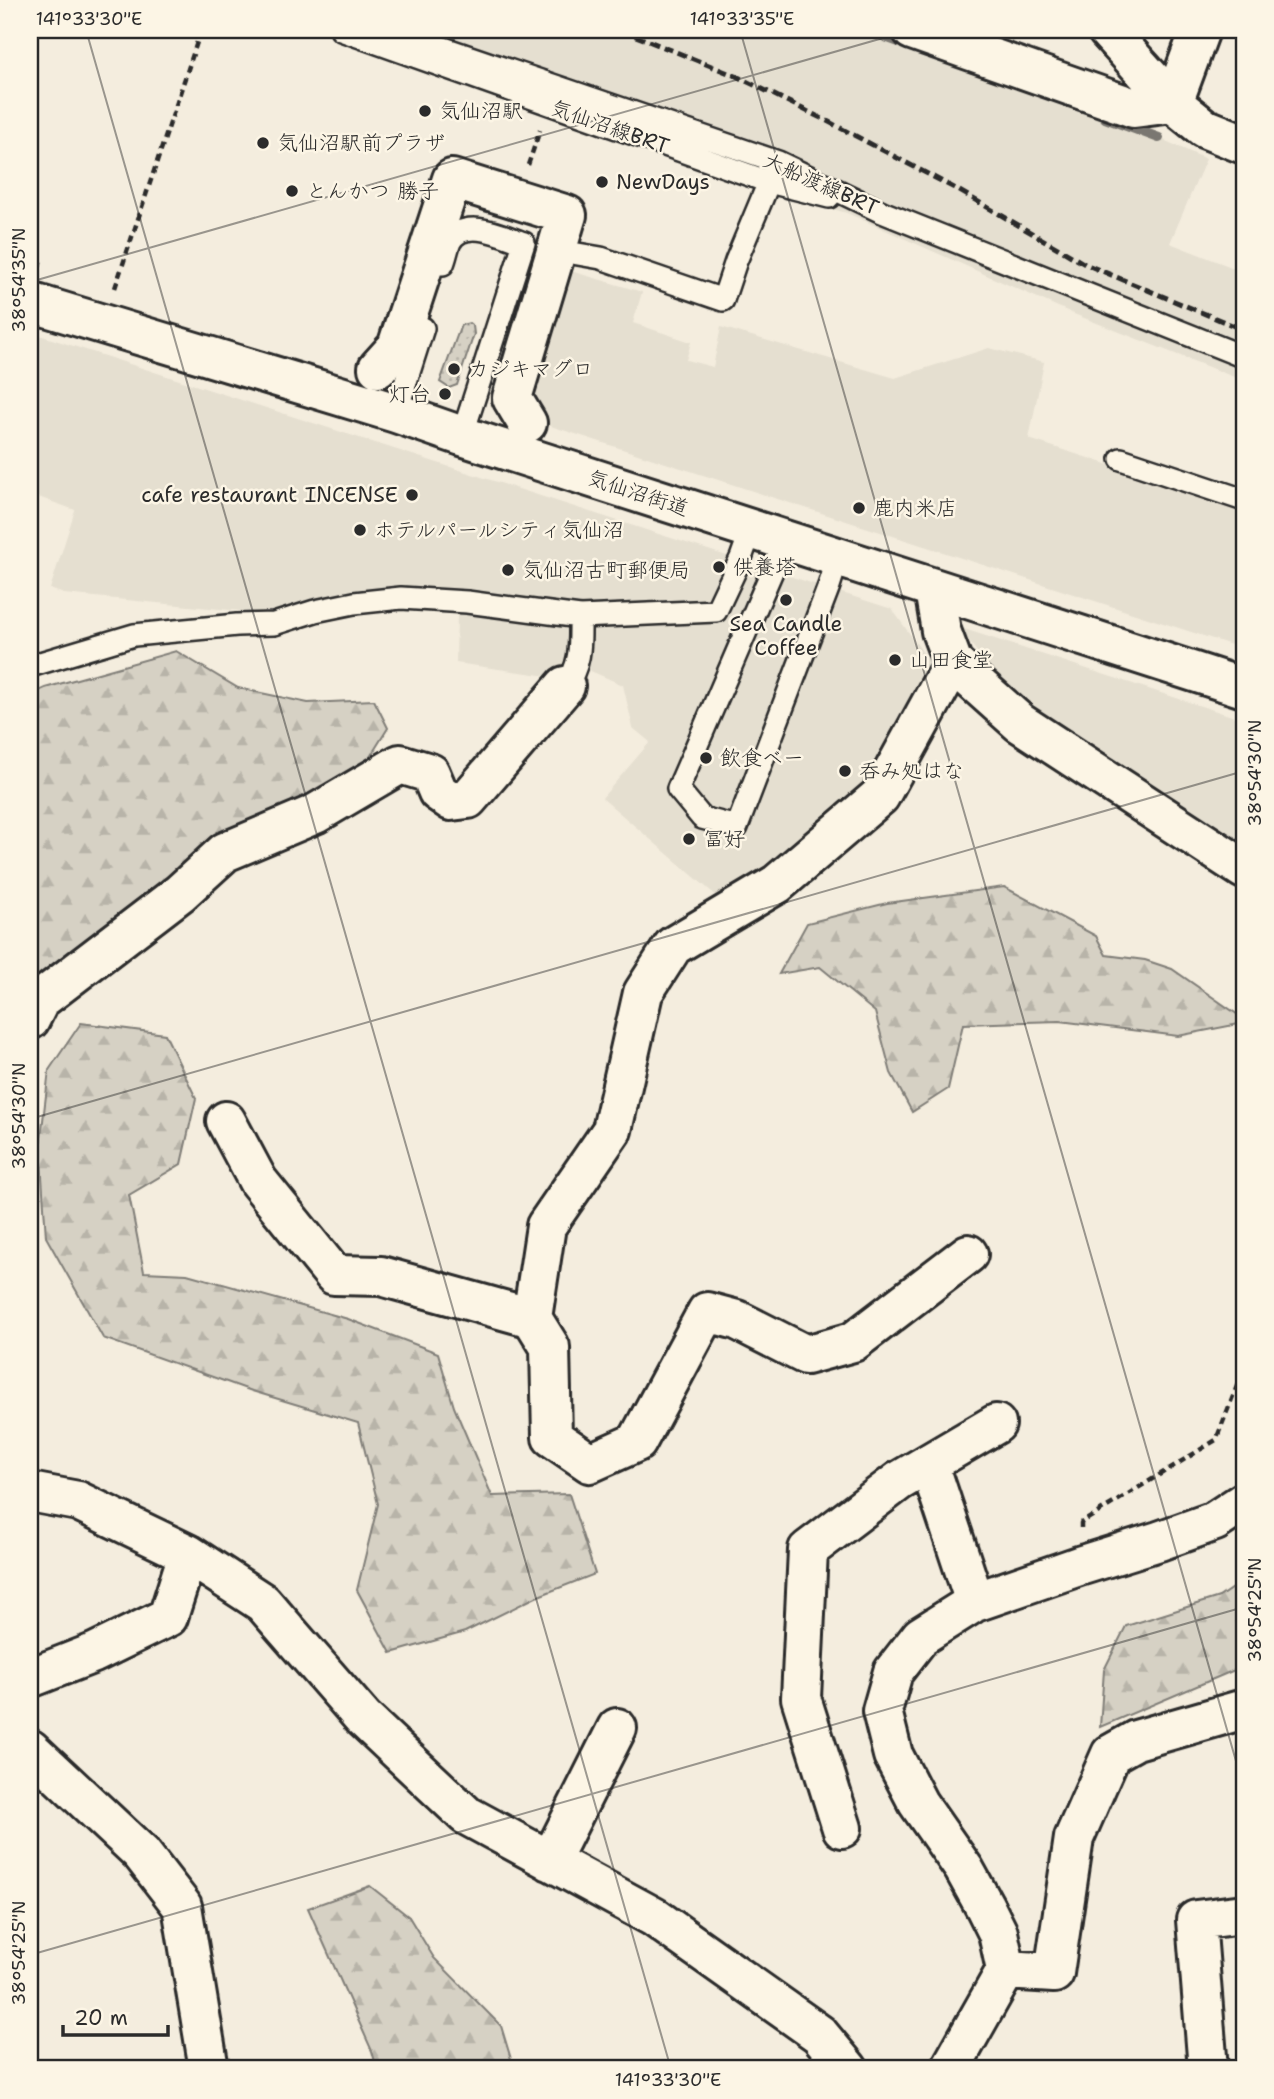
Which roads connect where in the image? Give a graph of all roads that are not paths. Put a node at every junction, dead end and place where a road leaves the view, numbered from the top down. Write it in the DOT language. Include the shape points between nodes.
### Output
graph roads {
  1 [pos="341,30"];
  2 [pos="391,30"];
  3 [pos="912,30"];
  4 [pos="1107,30"];
  5 [pos="1200,30"];
  6 [pos="1173,103"];
  7 [pos="1244,144"];
  8 [pos="778,162"];
  9 [pos="769,183"];
  10 [pos="882,212"];
  11 [pos="540,247"];
  12 [pos="30,302"];
  13 [pos="1244,357"];
  14 [pos="378,368"];
  15 [pos="396,413"];
  16 [pos="527,423"];
  17 [pos="462,436"];
  18 [pos="1121,459"];
  19 [pos="1244,500"];
  20 [pos="768,535"];
  21 [pos="838,558"];
  22 [pos="934,589"];
  23 [pos="580,617"];
  24 [pos="953,663"];
  25 [pos="30,666"];
  26 [pos="565,686"];
  27 [pos="1244,688"];
  28 [pos="1244,869"];
  29 [pos="30,1020"];
  30 [pos="226,1121"];
  31 [pos="968,1254"];
  32 [pos="532,1318"];
  33 [pos="996,1424"];
  34 [pos="929,1464"];
  35 [pos="30,1492"];
  36 [pos="1244,1502"];
  37 [pos="188,1554"];
  38 [pos="975,1602"];
  39 [pos="30,1678"];
  40 [pos="1244,1709"];
  41 [pos="617,1728"];
  42 [pos="30,1749"];
  43 [pos="842,1828"];
  44 [pos="550,1861"];
  45 [pos="1244,1914"];
  46 [pos="1006,1970"];
  47 [pos="209,2069"];
  48 [pos="848,2069"];
  49 [pos="950,2069"];
  50 [pos="1208,2069"];
  1 -- 9 [label="lane, 気仙沼線BRT"];
  2 -- 8 [label="lane, 大船渡線BRT"];
  3 -- 6 [label="street" via="1134,108"];
  4 -- 6 [label="street"];
  5 -- 6 [label="street"];
  6 -- 7 [label="street" via="1204,128"];
  8 -- 9 [label="lane"];
  8 -- 10 [label="lane, 大船渡線BRT"];
  9 -- 10 [label="lane, 気仙沼線BRT"];
  9 -- 11 [label="lane" via="723,300 601,258"];
  10 -- 13 [label="lane, 大船渡線BRT"];
  11 -- 14 [label="street" via="567,215 452,179 397,347"];
  11 -- 15 [label="lane" via="489,230 458,233 450,242"];
  11 -- 16 [label="street" via="512,398"];
  11 -- 17 [label="lane"];
  12 -- 15 [label="street, 気仙沼街道"];
  15 -- 17 [label="street, 気仙沼街道"];
  17 -- 20 [label="street, 気仙沼街道"];
  18 -- 19 [label="lane"];
  20 -- 21 [label="street, 気仙沼街道"];
  20 -- 21 [label="lane" via="678,789 702,818 737,827"];
  20 -- 23 [label="lane" via="741,558 716,611"];
  21 -- 22 [label="street, 気仙沼街道"];
  22 -- 24 [label="street" via="941,631"];
  22 -- 27 [label="street, 気仙沼街道"];
  23 -- 25 [label="lane" via="401,598 354,603 274,624 134,635"];
  23 -- 26 [label="lane" via="580,657"];
  24 -- 28 [label="street" via="1020,723"];
  24 -- 32 [label="street" via="880,796 777,884 673,946 643,993 612,1130 546,1226"];
  26 -- 29 [label="street" via="468,799 451,802 438,792 430,773 400,764 315,814 225,852 180,893 40,1000"];
  30 -- 32 [label="street" via="258,1181 334,1275 381,1276"];
  31 -- 32 [label="street" via="853,1342 806,1355 737,1320 707,1312 637,1442 590,1463 552,1437 550,1348"];
  33 -- 34 [label="street"];
  34 -- 38 [label="street"];
  34 -- 43 [label="street" via="899,1481 808,1550 801,1698"];
  35 -- 37 [label="street" via="78,1502"];
  36 -- 38 [label="street" via="1215,1521"];
  37 -- 39 [label="street" via="168,1617"];
  37 -- 44 [label="street" via="263,1603 363,1718 466,1815"];
  38 -- 46 [label="street" via="921,1636 893,1672 882,1712 893,1755 918,1803 964,1868 998,1933"];
  40 -- 46 [label="street" via="1136,1740 1111,1754 1074,1838 1054,1973"];
  41 -- 44 [label="street"];
  42 -- 47 [label="street" via="141,1853 181,1906"];
  44 -- 48 [label="street" via="654,1917 819,2034"];
  45 -- 50 [label="street" via="1196,1920"];
  46 -- 49 [label="street"];
}
